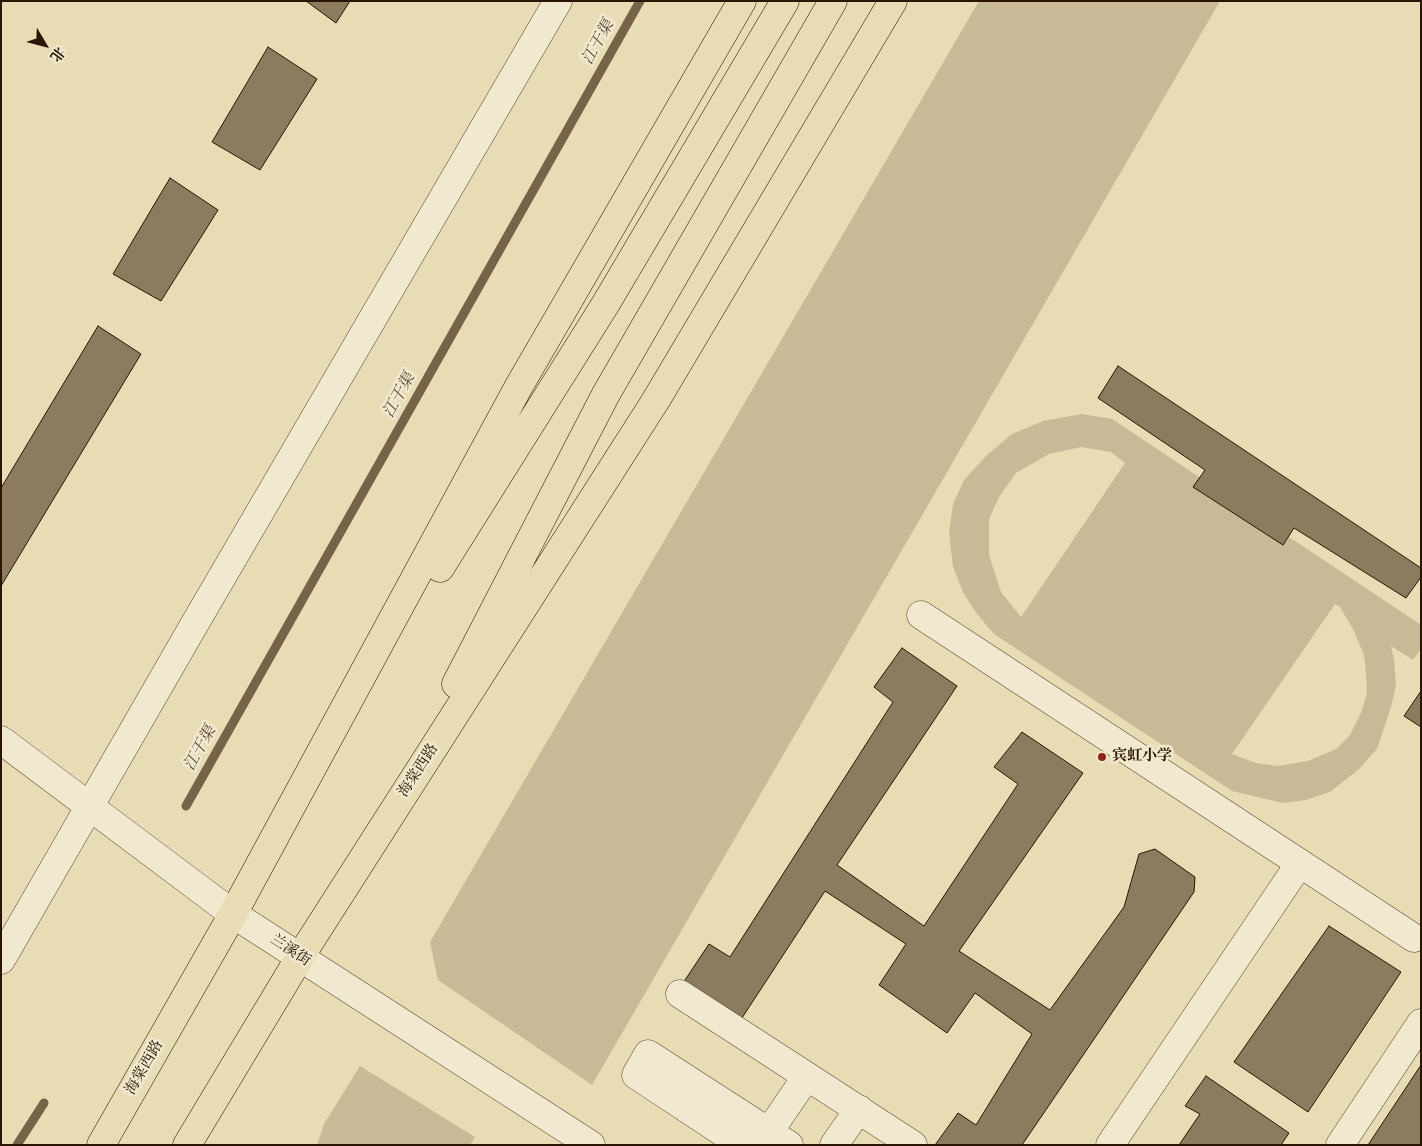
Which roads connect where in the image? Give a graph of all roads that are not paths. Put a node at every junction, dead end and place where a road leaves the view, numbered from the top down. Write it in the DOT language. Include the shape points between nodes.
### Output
graph roads {
  1 [pos="558,1"];
  2 [pos="742,1"];
  3 [pos="785,1"];
  4 [pos="833,1"];
  5 [pos="893,1"];
  6 [pos="921,615"];
  7 [pos="1,740"];
  8 [pos="305,781"];
  9 [pos="90,807"];
  10 [pos="375,841"];
  11 [pos="1300,863"];
  12 [pos="233,914"];
  13 [pos="1414,938"];
  14 [pos="300,957"];
  15 [pos="1,960"];
  16 [pos="680,994"];
  17 [pos="1421,1023"];
  18 [pos="806,1076"];
  19 [pos="859,1110"];
  20 [pos="772,1140"];
  21 [pos="101,1145"];
  22 [pos="187,1145"];
  23 [pos="591,1145"];
  24 [pos="742,1145"];
  25 [pos="834,1145"];
  26 [pos="913,1145"];
  27 [pos="1110,1145"];
  28 [pos="1340,1145"];
  1 -- 9 [label="street"];
  2 -- 8 [label="main road, 海棠西路" via="519,386"];
  3 -- 8 [label="main road" via="605,306"];
  4 -- 10 [label="main road" via="606,394"];
  5 -- 10 [label="main road, 海棠西路" via="656,400"];
  6 -- 11 [label="street"];
  7 -- 9 [label="street, 兰溪街"];
  8 -- 12 [label="main road, 海棠西路"];
  9 -- 12 [label="street, 兰溪街"];
  9 -- 15 [label="street"];
  10 -- 14 [label="main road, 海棠西路"];
  11 -- 13 [label="street"];
  11 -- 27 [label="street"];
  12 -- 14 [label="street, 兰溪街"];
  12 -- 21 [label="main road, 海棠西路"];
  14 -- 22 [label="main road, 海棠西路"];
  14 -- 23 [label="street, 兰溪街"];
  16 -- 18 [label="street"];
  17 -- 28 [label="street"];
  18 -- 19 [label="street"];
  18 -- 20 [label="street"];
  19 -- 25 [label="street"];
  19 -- 26 [label="street"];
  20 -- 24 [label="street" via="648,1054 636,1075"];
}
